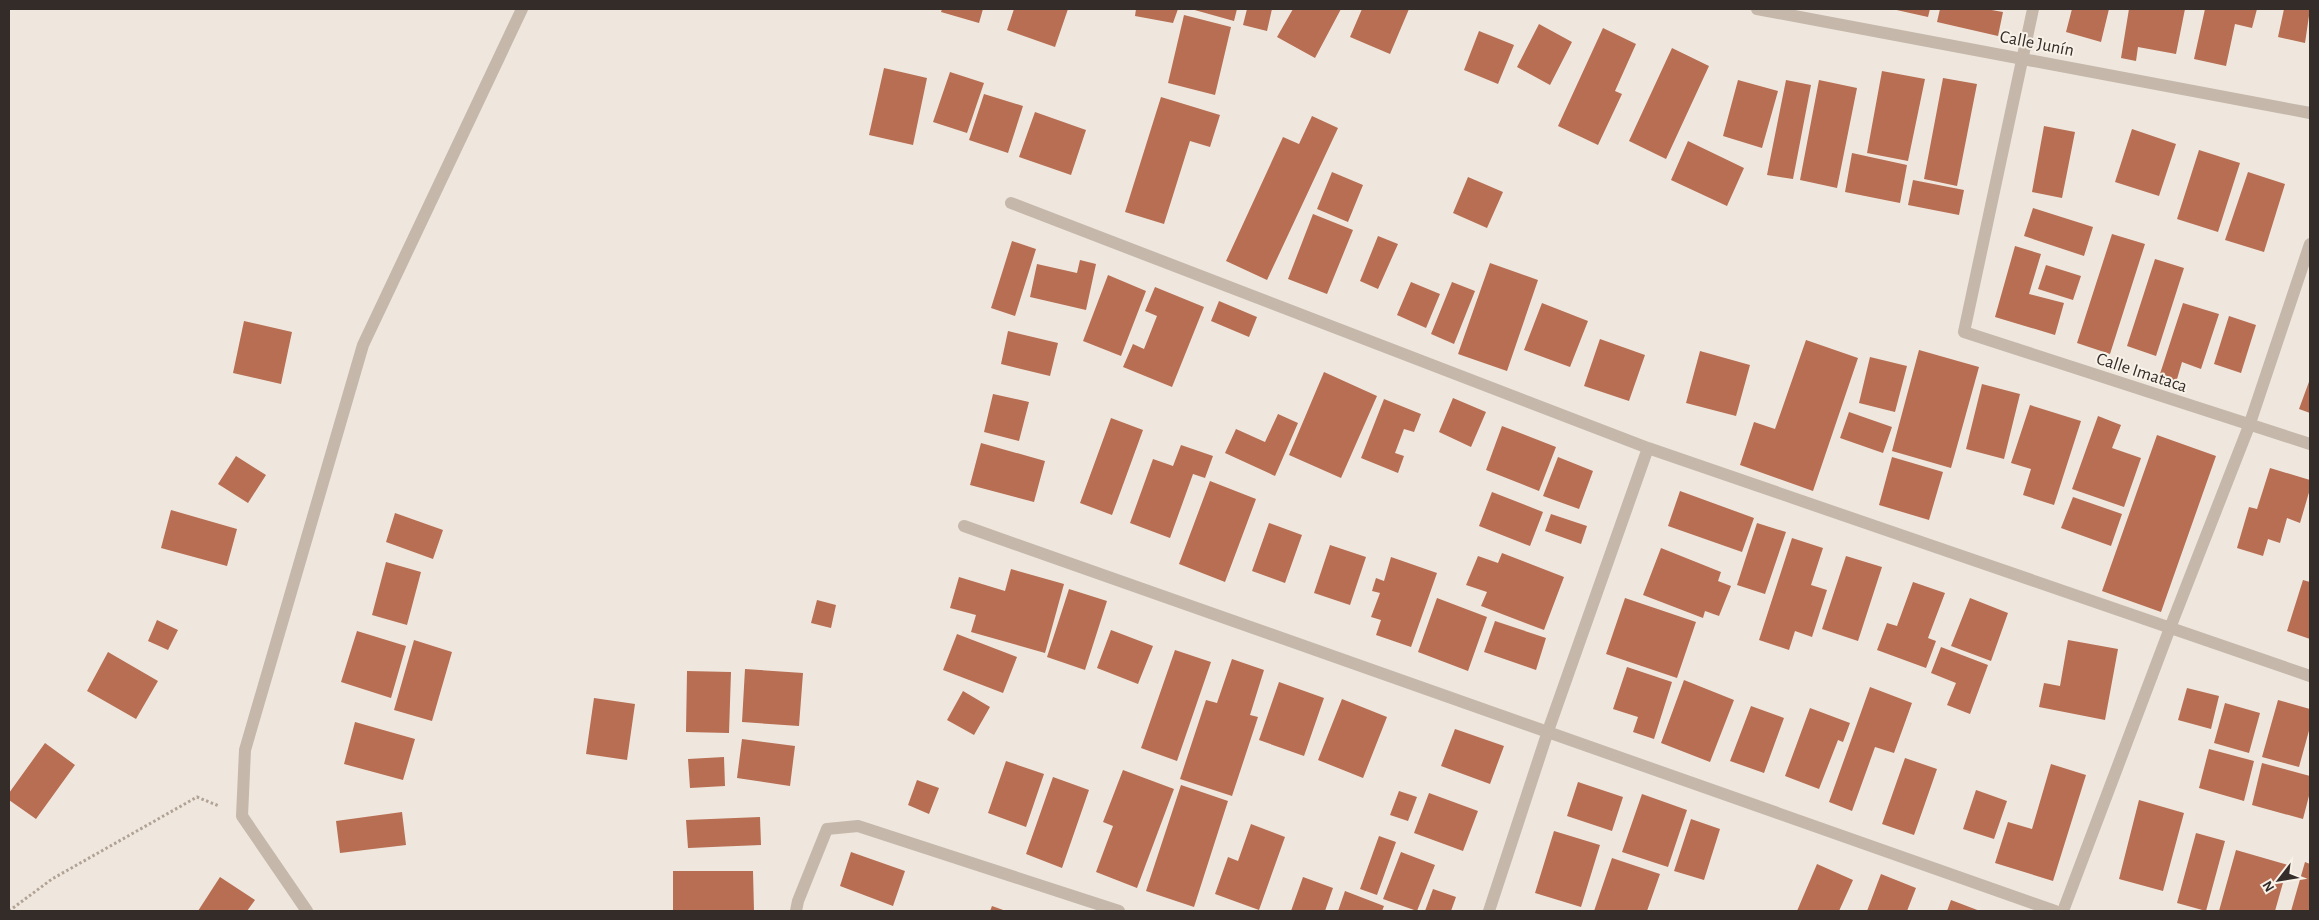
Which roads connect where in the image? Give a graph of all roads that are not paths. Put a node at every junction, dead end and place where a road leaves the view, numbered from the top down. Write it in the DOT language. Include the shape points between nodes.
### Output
graph roads {
  1 [pos="522,9"];
  2 [pos="1757,9"];
  3 [pos="2033,9"];
  4 [pos="2024,58"];
  5 [pos="2310,113"];
  6 [pos="1011,202"];
  7 [pos="2310,244"];
  8 [pos="2249,426"];
  9 [pos="2310,444"];
  10 [pos="1648,448"];
  11 [pos="964,526"];
  12 [pos="2170,628"];
  13 [pos="2310,676"];
  14 [pos="1548,731"];
  15 [pos="307,911"];
  16 [pos="796,911"];
  17 [pos="1119,911"];
  18 [pos="1489,911"];
  19 [pos="2055,911"];
  20 [pos="2063,911"];
  1 -- 15 [label="street" via="363,345 245,750 242,816"];
  2 -- 4 [label="street, Calle Junín"];
  3 -- 4 [label="street"];
  4 -- 5 [label="street, Calle Junín"];
  4 -- 8 [label="street, Calle Imataca" via="1964,332"];
  6 -- 10 [label="street"];
  7 -- 8 [label="street"];
  8 -- 9 [label="street, Calle Imataca"];
  8 -- 12 [label="street"];
  10 -- 12 [label="street"];
  10 -- 14 [label="street"];
  11 -- 14 [label="street"];
  12 -- 13 [label="street"];
  12 -- 20 [label="street"];
  14 -- 18 [label="street"];
  14 -- 19 [label="street"];
  16 -- 17 [label="street" via="827,829 858,826"];
}
